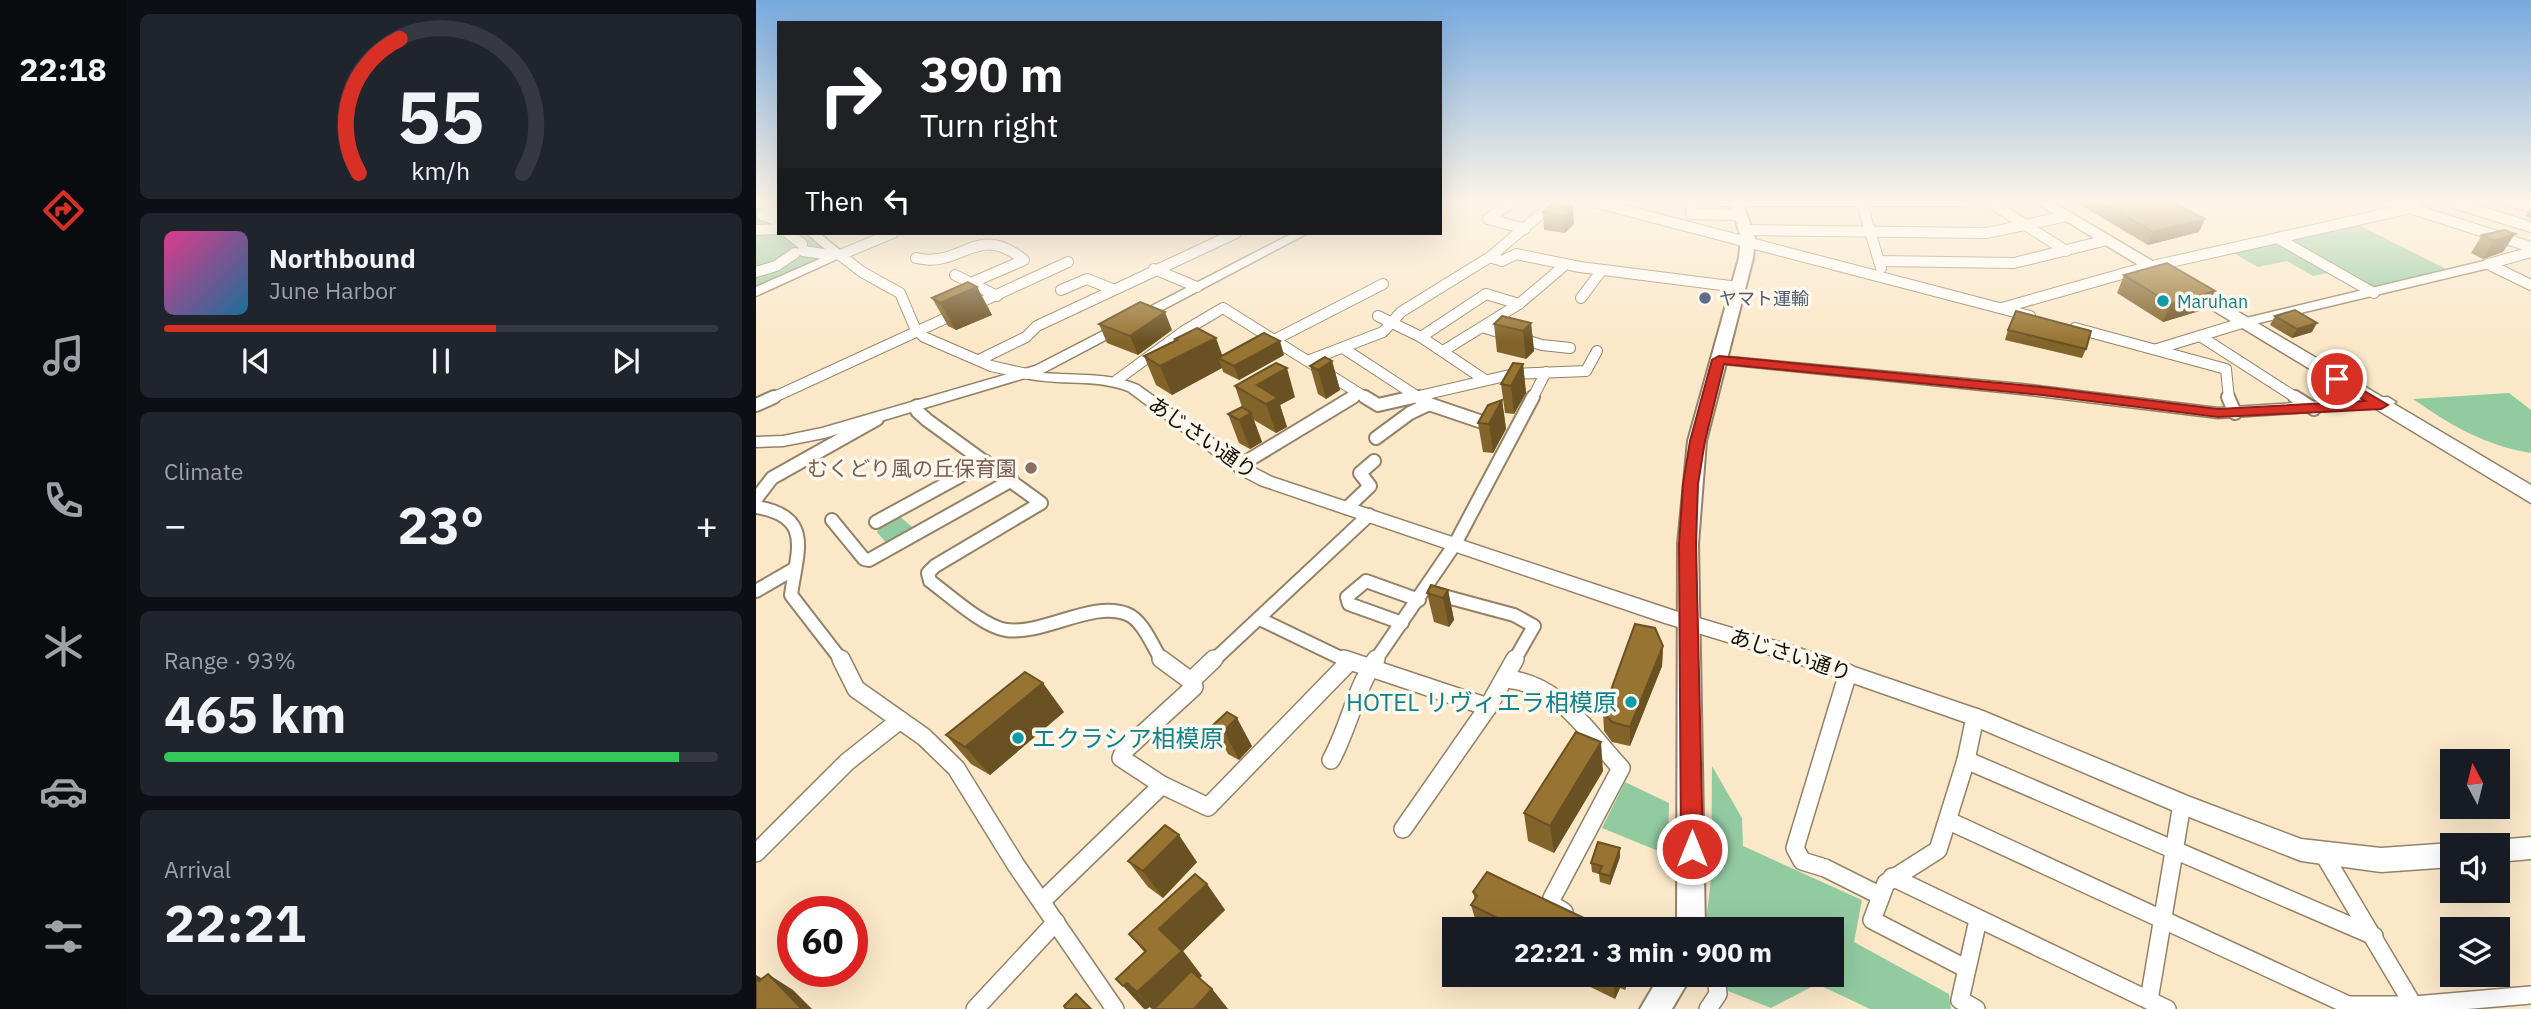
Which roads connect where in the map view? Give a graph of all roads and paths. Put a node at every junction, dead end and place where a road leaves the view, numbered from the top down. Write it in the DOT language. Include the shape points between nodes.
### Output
graph roads {
  1 [pos="801,248"];
  2 [pos="828,248"];
  3 [pos="853,248"];
  4 [pos="969,248"];
  5 [pos="1002,248"];
  6 [pos="1202,248"];
  7 [pos="1273,248"];
  8 [pos="1501,248"];
  9 [pos="1740,248"];
  10 [pos="1812,248"];
  11 [pos="1875,248"];
  12 [pos="2062,248"];
  13 [pos="2077,248"];
  14 [pos="2121,248"];
  15 [pos="2126,248"];
  16 [pos="2231,248"];
  17 [pos="2295,248"];
  18 [pos="804,251"];
  19 [pos="2066,251"];
  20 [pos="2531,253"];
  21 [pos="835,255"];
  22 [pos="1490,257"];
  23 [pos="916,258"];
  24 [pos="1879,261"];
  25 [pos="1068,262"];
  26 [pos="1565,264"];
  27 [pos="2488,264"];
  28 [pos="2153,265"];
  29 [pos="1154,269"];
  30 [pos="1602,270"];
  31 [pos="756,272"];
  32 [pos="955,275"];
  33 [pos="1883,278"];
  34 [pos="971,283"];
  35 [pos="1383,284"];
  36 [pos="2531,285"];
  37 [pos="1197,287"];
  38 [pos="1738,287"];
  39 [pos="1112,289"];
  40 [pos="1061,290"];
  41 [pos="756,292"];
  42 [pos="2374,293"];
  43 [pos="998,296"];
  44 [pos="1581,298"];
  45 [pos="1519,304"];
  46 [pos="2001,308"];
  47 [pos="1378,316"];
  48 [pos="2039,318"];
  49 [pos="1392,322"];
  50 [pos="2248,322"];
  51 [pos="2066,325"];
  52 [pos="1485,328"];
  53 [pos="919,332"];
  54 [pos="2200,336"];
  55 [pos="1421,337"];
  56 [pos="1276,339"];
  57 [pos="1343,348"];
  58 [pos="1570,348"];
  59 [pos="2156,349"];
  60 [pos="1443,351"];
  61 [pos="1597,351"];
  62 [pos="979,360"];
  63 [pos="1310,360"];
  64 [pos="1719,360"];
  65 [pos="1546,372"];
  66 [pos="1027,374"];
  67 [pos="1117,380"];
  68 [pos="1485,380"];
  69 [pos="1358,394"];
  70 [pos="1418,397"];
  71 [pos="1429,404"];
  72 [pos="2384,404"];
  73 [pos="756,405"];
  74 [pos="916,406"];
  75 [pos="2314,409"];
  76 [pos="2235,413"];
  77 [pos="883,416"];
  78 [pos="1494,426"];
  79 [pos="1376,438"];
  80 [pos="756,442"];
  81 [pos="1374,461"];
  82 [pos="986,462"];
  83 [pos="1239,466"];
  84 [pos="1013,480"];
  85 [pos="2531,488"];
  86 [pos="2531,495"];
  87 [pos="756,499"];
  88 [pos="756,507"];
  89 [pos="1347,508"];
  90 [pos="1368,515"];
  91 [pos="832,520"];
  92 [pos="876,522"];
  93 [pos="1455,544"];
  94 [pos="794,569"];
  95 [pos="756,591"];
  96 [pos="1422,595"];
  97 [pos="1260,619"];
  98 [pos="1402,623"];
  99 [pos="1689,623"];
  100 [pos="1349,662"];
  101 [pos="1369,668"];
  102 [pos="1849,673"];
  103 [pos="1506,679"];
  104 [pos="1191,681"];
  105 [pos="1488,707"];
  106 [pos="1975,717"];
  107 [pos="900,720"];
  108 [pos="1331,760"];
  109 [pos="1966,760"];
  110 [pos="1162,785"];
  111 [pos="2182,804"];
  112 [pos="1949,821"];
  113 [pos="1404,828"];
  114 [pos="2531,848"];
  115 [pos="2173,849"];
  116 [pos="2510,850"];
  117 [pos="756,853"];
  118 [pos="2324,855"];
  119 [pos="2440,856"];
  120 [pos="1892,877"];
  121 [pos="1880,895"];
  122 [pos="1042,901"];
  123 [pos="1573,917"];
  124 [pos="1691,917"];
  125 [pos="1978,920"];
  126 [pos="2162,920"];
  127 [pos="1056,922"];
  128 [pos="2374,936"];
  129 [pos="1965,968"];
  130 [pos="1669,987"];
  131 [pos="1718,987"];
  132 [pos="2531,995"];
  133 [pos="2149,1000"];
  134 [pos="2415,1007"];
  135 [pos="975,1009"];
  136 [pos="1115,1009"];
  137 [pos="1655,1009"];
  138 [pos="1708,1009"];
  139 [pos="1976,1009"];
  140 [pos="2167,1009"];
  1 -- 18 [label="street"];
  2 -- 21 [label="street"];
  3 -- 21 [label="street"];
  4 -- 23 [label="street" via="930,262"];
  5 -- 34 [label="street" via="1024,260"];
  6 -- 29 [label="street"];
  7 -- 37 [label="street"];
  8 -- 22 [label="street"];
  9 -- 38 [label="main road"];
  10 -- 33 [label="street"];
  11 -- 24 [label="street"];
  12 -- 19 [label="street"];
  13 -- 19 [label="street"];
  14 -- 28 [label="highway"];
  15 -- 28 [label="highway"];
  16 -- 28 [label="street"];
  17 -- 42 [label="street"];
  18 -- 21 [label="street"];
  18 -- 31 [label="street"];
  19 -- 24 [label="street" via="2014,263"];
  20 -- 27 [label="street"];
  21 -- 41 [label="street"];
  21 -- 53 [label="street" via="900,293"];
  22 -- 26 [label="street" via="1504,261 1516,254"];
  22 -- 49 [label="street"];
  24 -- 33 [label="street"];
  25 -- 43 [label="street"];
  26 -- 30 [label="street"];
  26 -- 45 [label="street"];
  27 -- 36 [label="street"];
  27 -- 42 [label="street"];
  28 -- 46 [label="street"];
  28 -- 50 [label="highway"];
  29 -- 37 [label="street"];
  29 -- 39 [label="street"];
  30 -- 38 [label="street"];
  30 -- 44 [label="street"];
  32 -- 34 [label="street"];
  33 -- 46 [label="street"];
  34 -- 43 [label="street"];
  35 -- 56 [label="street"];
  37 -- 66 [label="street"];
  38 -- 64 [label="main road"];
  39 -- 40 [label="street" via="1085,279"];
  39 -- 62 [label="street"];
  42 -- 50 [label="street"];
  43 -- 53 [label="street"];
  45 -- 52 [label="street"];
  45 -- 55 [label="street" via="1486,294"];
  46 -- 48 [label="street"];
  47 -- 49 [label="street"];
  49 -- 55 [label="street"];
  49 -- 57 [label="street" via="1383,332"];
  50 -- 54 [label="street"];
  50 -- 72 [label="highway"];
  51 -- 59 [label="street"];
  52 -- 58 [label="street"];
  52 -- 60 [label="street"];
  53 -- 62 [label="street"];
  53 -- 73 [label="street"];
  54 -- 59 [label="street"];
  54 -- 75 [label="street"];
  55 -- 60 [label="street"];
  56 -- 63 [label="street"];
  56 -- 67 [label="street" via="1222,308"];
  57 -- 63 [label="street"];
  57 -- 70 [label="street"];
  59 -- 76 [label="street" via="2227,370 2226,393"];
  60 -- 68 [label="street"];
  61 -- 65 [label="street" via="1586,371"];
  62 -- 66 [label="street"];
  63 -- 69 [label="street"];
  64 -- 76 [label="street"];
  64 -- 99 [label="main road" via="1697,441 1691,484"];
  65 -- 68 [label="street"];
  65 -- 93 [label="street"];
  66 -- 67 [label="street"];
  66 -- 74 [label="street"];
  67 -- 83 [label="street, あじさい通り"];
  68 -- 70 [label="street"];
  69 -- 70 [label="street" via="1378,405"];
  69 -- 83 [label="street"];
  70 -- 71 [label="street"];
  71 -- 78 [label="street"];
  71 -- 79 [label="street"];
  72 -- 75 [label="street"];
  72 -- 85 [label="highway"];
  72 -- 86 [label="highway"];
  74 -- 77 [label="street"];
  74 -- 82 [label="street" via="927,420"];
  75 -- 76 [label="street"];
  77 -- 80 [label="street" via="812,435"];
  77 -- 87 [label="street" via="779,473"];
  81 -- 89 [label="street" via="1360,473 1370,486"];
  82 -- 84 [label="street"];
  82 -- 92 [label="street"];
  83 -- 89 [label="street, あじさい通り" via="1266,481"];
  84 -- 91 [label="street" via="869,560"];
  84 -- 104 [label="street" via="1041,503 935,566 928,579 1003,630 1025,631 1103,611 1128,614 1162,661"];
  88 -- 94 [label="street" via="778,512 797,529 800,546"];
  89 -- 90 [label="street, あじさい通り"];
  90 -- 93 [label="street, あじさい通り"];
  90 -- 97 [label="street"];
  93 -- 96 [label="street"];
  93 -- 99 [label="street, あじさい通り"];
  94 -- 95 [label="street"];
  94 -- 107 [label="street" via="793,598 840,657 851,682"];
  96 -- 98 [label="street"];
  96 -- 98 [label="street" via="1366,581 1347,597 1349,604"];
  96 -- 103 [label="street" via="1533,623"];
  97 -- 100 [label="street"];
  97 -- 104 [label="street"];
  98 -- 101 [label="street"];
  99 -- 102 [label="street, あじさい通り"];
  99 -- 124 [label="main road"];
  100 -- 101 [label="street"];
  100 -- 110 [label="street" via="1212,806 1205,807"];
  101 -- 105 [label="street"];
  101 -- 108 [label="street" via="1346,733"];
  102 -- 106 [label="street, あじさい通り"];
  102 -- 121 [label="street" via="1796,853 1802,861"];
  103 -- 105 [label="street"];
  103 -- 123 [label="street" via="1546,691 1570,708 1621,768 1552,898 1555,906"];
  104 -- 110 [label="street" via="1194,687 1122,754 1123,760"];
  105 -- 113 [label="street"];
  106 -- 109 [label="street"];
  106 -- 111 [label="street, あじさい通り"];
  107 -- 117 [label="street" via="847,762"];
  107 -- 122 [label="street" via="956,768"];
  109 -- 112 [label="street"];
  109 -- 115 [label="street"];
  110 -- 122 [label="street"];
  111 -- 115 [label="street"];
  111 -- 118 [label="street, あじさい通り" via="2271,840"];
  112 -- 120 [label="street" via="1938,850"];
  112 -- 126 [label="street"];
  114 -- 116 [label="street"];
  115 -- 126 [label="street"];
  115 -- 128 [label="street"];
  118 -- 119 [label="street, あじさい通り" via="2381,860"];
  118 -- 128 [label="street"];
  120 -- 121 [label="street"];
  120 -- 125 [label="street"];
  121 -- 129 [label="street" via="1872,920"];
  122 -- 127 [label="street"];
  125 -- 129 [label="street"];
  125 -- 133 [label="street"];
  126 -- 133 [label="street"];
  126 -- 134 [label="street" via="2348,1005"];
  127 -- 135 [label="street"];
  127 -- 136 [label="street"];
  128 -- 134 [label="street"];
  129 -- 139 [label="street" via="1960,1000"];
  130 -- 137 [label="main road"];
  131 -- 138 [label="street" via="1715,1003"];
  132 -- 134 [label="street"];
  133 -- 140 [label="street"];
}
